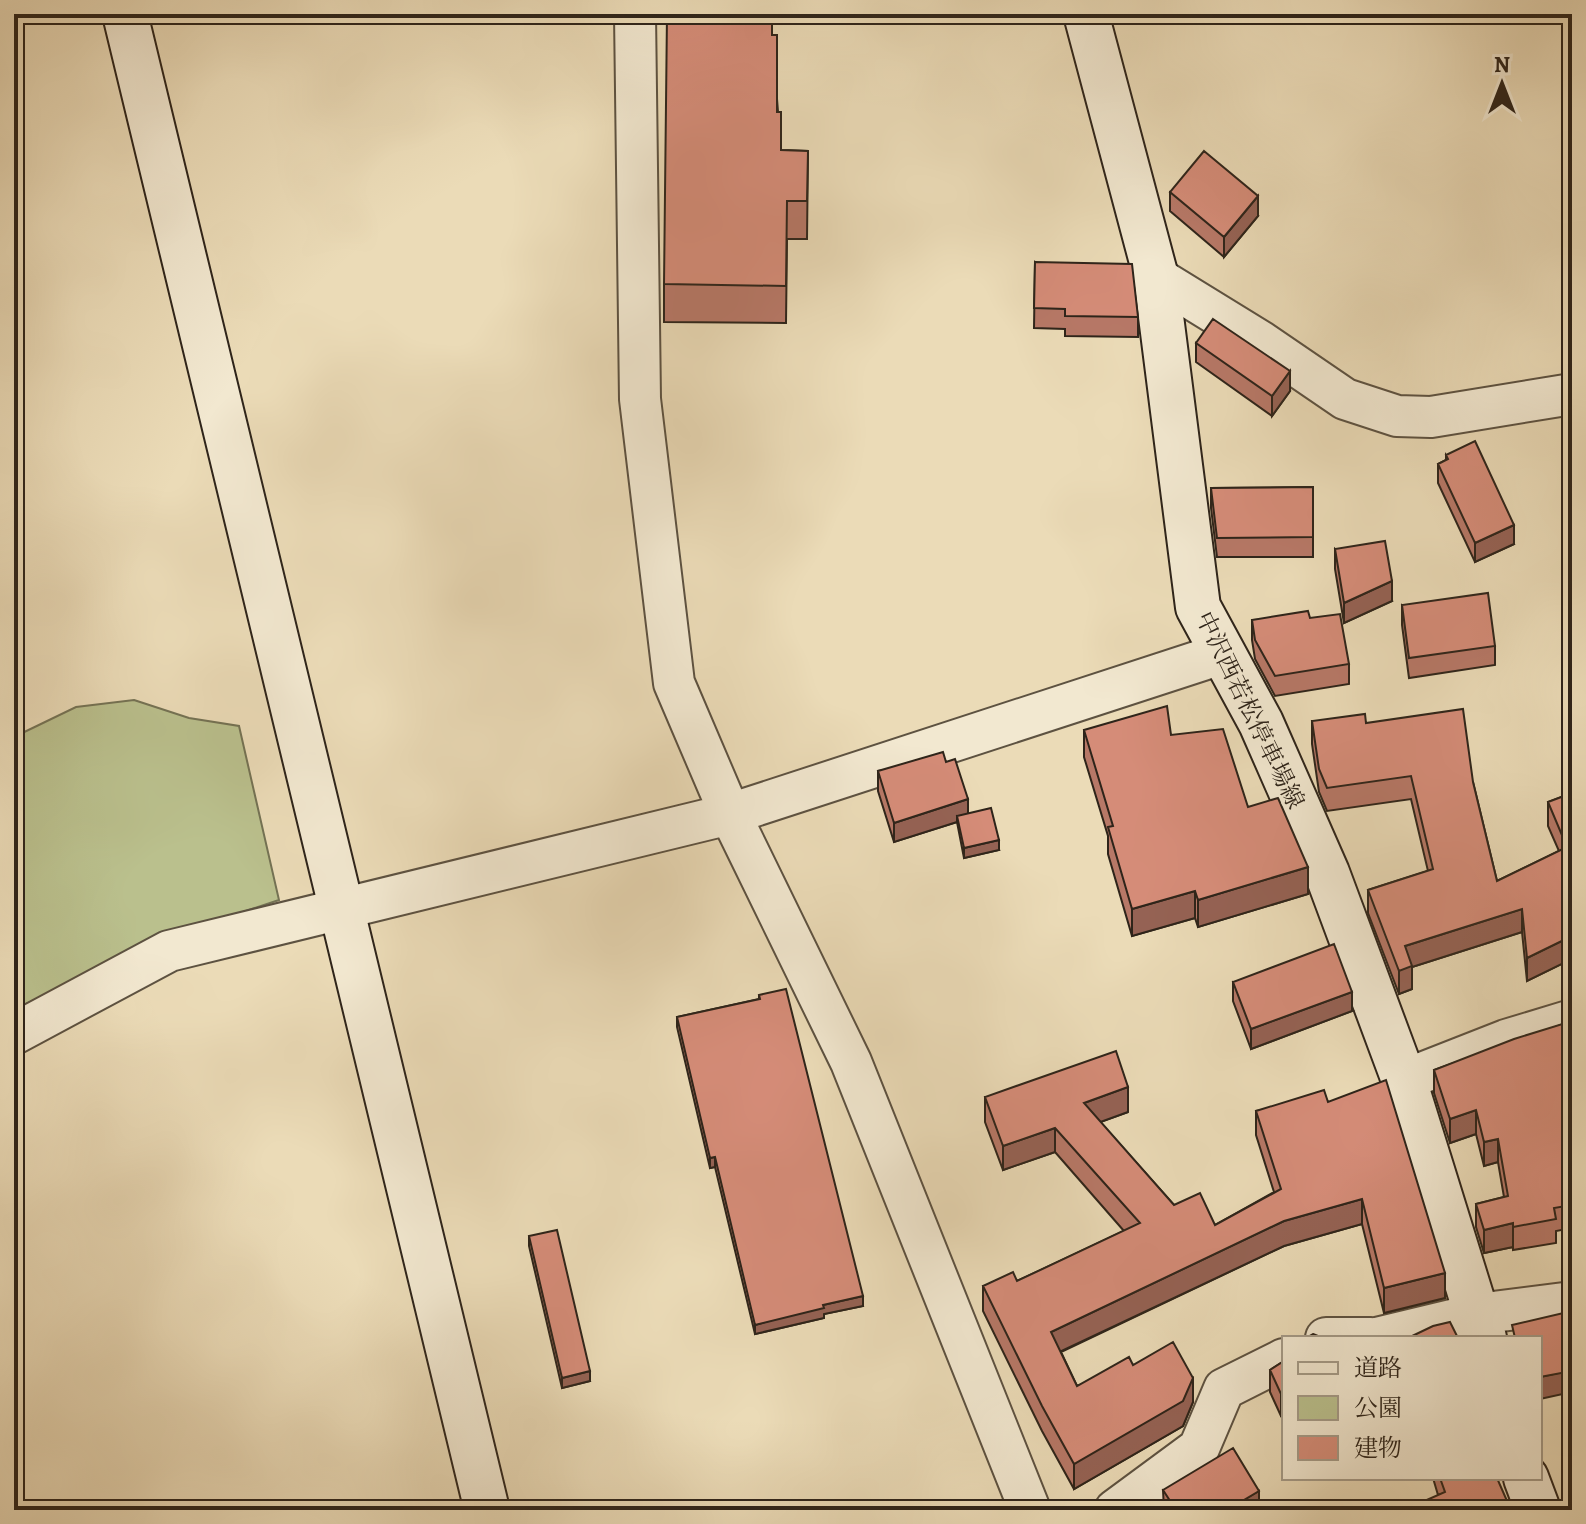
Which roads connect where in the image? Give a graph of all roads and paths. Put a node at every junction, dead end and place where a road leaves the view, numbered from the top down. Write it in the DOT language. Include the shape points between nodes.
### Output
graph roads {
  1 [pos="125,14"];
  2 [pos="635,14"];
  3 [pos="1086,14"];
  4 [pos="1156,277"];
  5 [pos="1572,394"];
  6 [pos="1221,654"];
  7 [pos="730,814"];
  8 [pos="341,910"];
  9 [pos="1572,1020"];
  10 [pos="14,1034"];
  11 [pos="1404,1080"];
  12 [pos="1572,1302"];
  13 [pos="1481,1326"];
  14 [pos="1392,1336"];
  15 [pos="1282,1360"];
  16 [pos="1527,1480"];
  17 [pos="487,1510"];
  18 [pos="1030,1510"];
  19 [pos="1115,1510"];
  20 [pos="1538,1510"];
  1 -- 8 [label="street"];
  2 -- 7 [label="street" via="641,415 674,683"];
  3 -- 4 [label="street, 中沢西若松停車場線"];
  4 -- 5 [label="street" via="1345,399 1397,416 1431,417"];
  4 -- 6 [label="street, 中沢西若松停車場線" via="1198,607"];
  6 -- 7 [label="street"];
  6 -- 11 [label="street, 中沢西若松停車場線" via="1261,723 1327,873"];
  7 -- 8 [label="street"];
  7 -- 18 [label="street" via="851,1062"];
  8 -- 10 [label="street" via="169,951"];
  8 -- 17 [label="street"];
  9 -- 11 [label="street"];
  11 -- 13 [label="street, 中沢西若松停車場線"];
  12 -- 13 [label="street"];
  13 -- 14 [label="street"];
  15 -- 19 [label="street" via="1224,1389 1199,1448"];
  16 -- 20 [label="street"];
}
